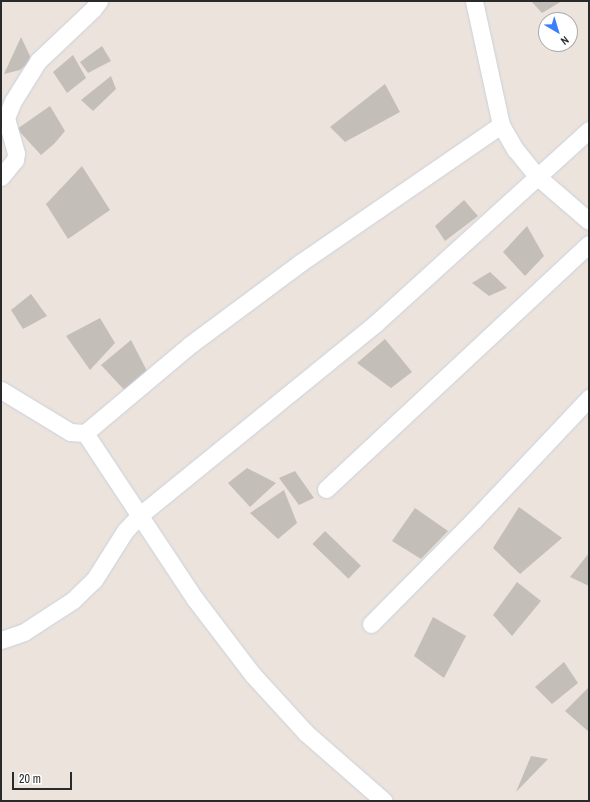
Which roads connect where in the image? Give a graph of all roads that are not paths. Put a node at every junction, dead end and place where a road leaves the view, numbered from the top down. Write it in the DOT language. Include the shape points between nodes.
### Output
graph roads {
  1 [pos="99,1"];
  2 [pos="474,1"];
  3 [pos="501,125"];
  4 [pos="589,130"];
  5 [pos="1,177"];
  6 [pos="538,177"];
  7 [pos="589,221"];
  8 [pos="589,244"];
  9 [pos="1,390"];
  10 [pos="589,398"];
  11 [pos="86,433"];
  12 [pos="326,489"];
  13 [pos="140,515"];
  14 [pos="370,624"];
  15 [pos="1,640"];
  16 [pos="384,801"];
  1 -- 5 [label="street" via="38,61 13,101 6,118 16,153 15,160"];
  2 -- 3 [label="street"];
  3 -- 6 [label="street" via="515,149"];
  3 -- 11 [label="street" via="300,263 191,344"];
  4 -- 6 [label="street"];
  6 -- 7 [label="street"];
  6 -- 13 [label="street" via="376,323"];
  8 -- 12 [label="street"];
  9 -- 11 [label="street" via="70,432"];
  10 -- 14 [label="street" via="469,526"];
  11 -- 13 [label="street"];
  13 -- 15 [label="street" via="125,531 94,580 73,600 24,632"];
  13 -- 16 [label="street" via="195,599 252,675 306,732"];
}
